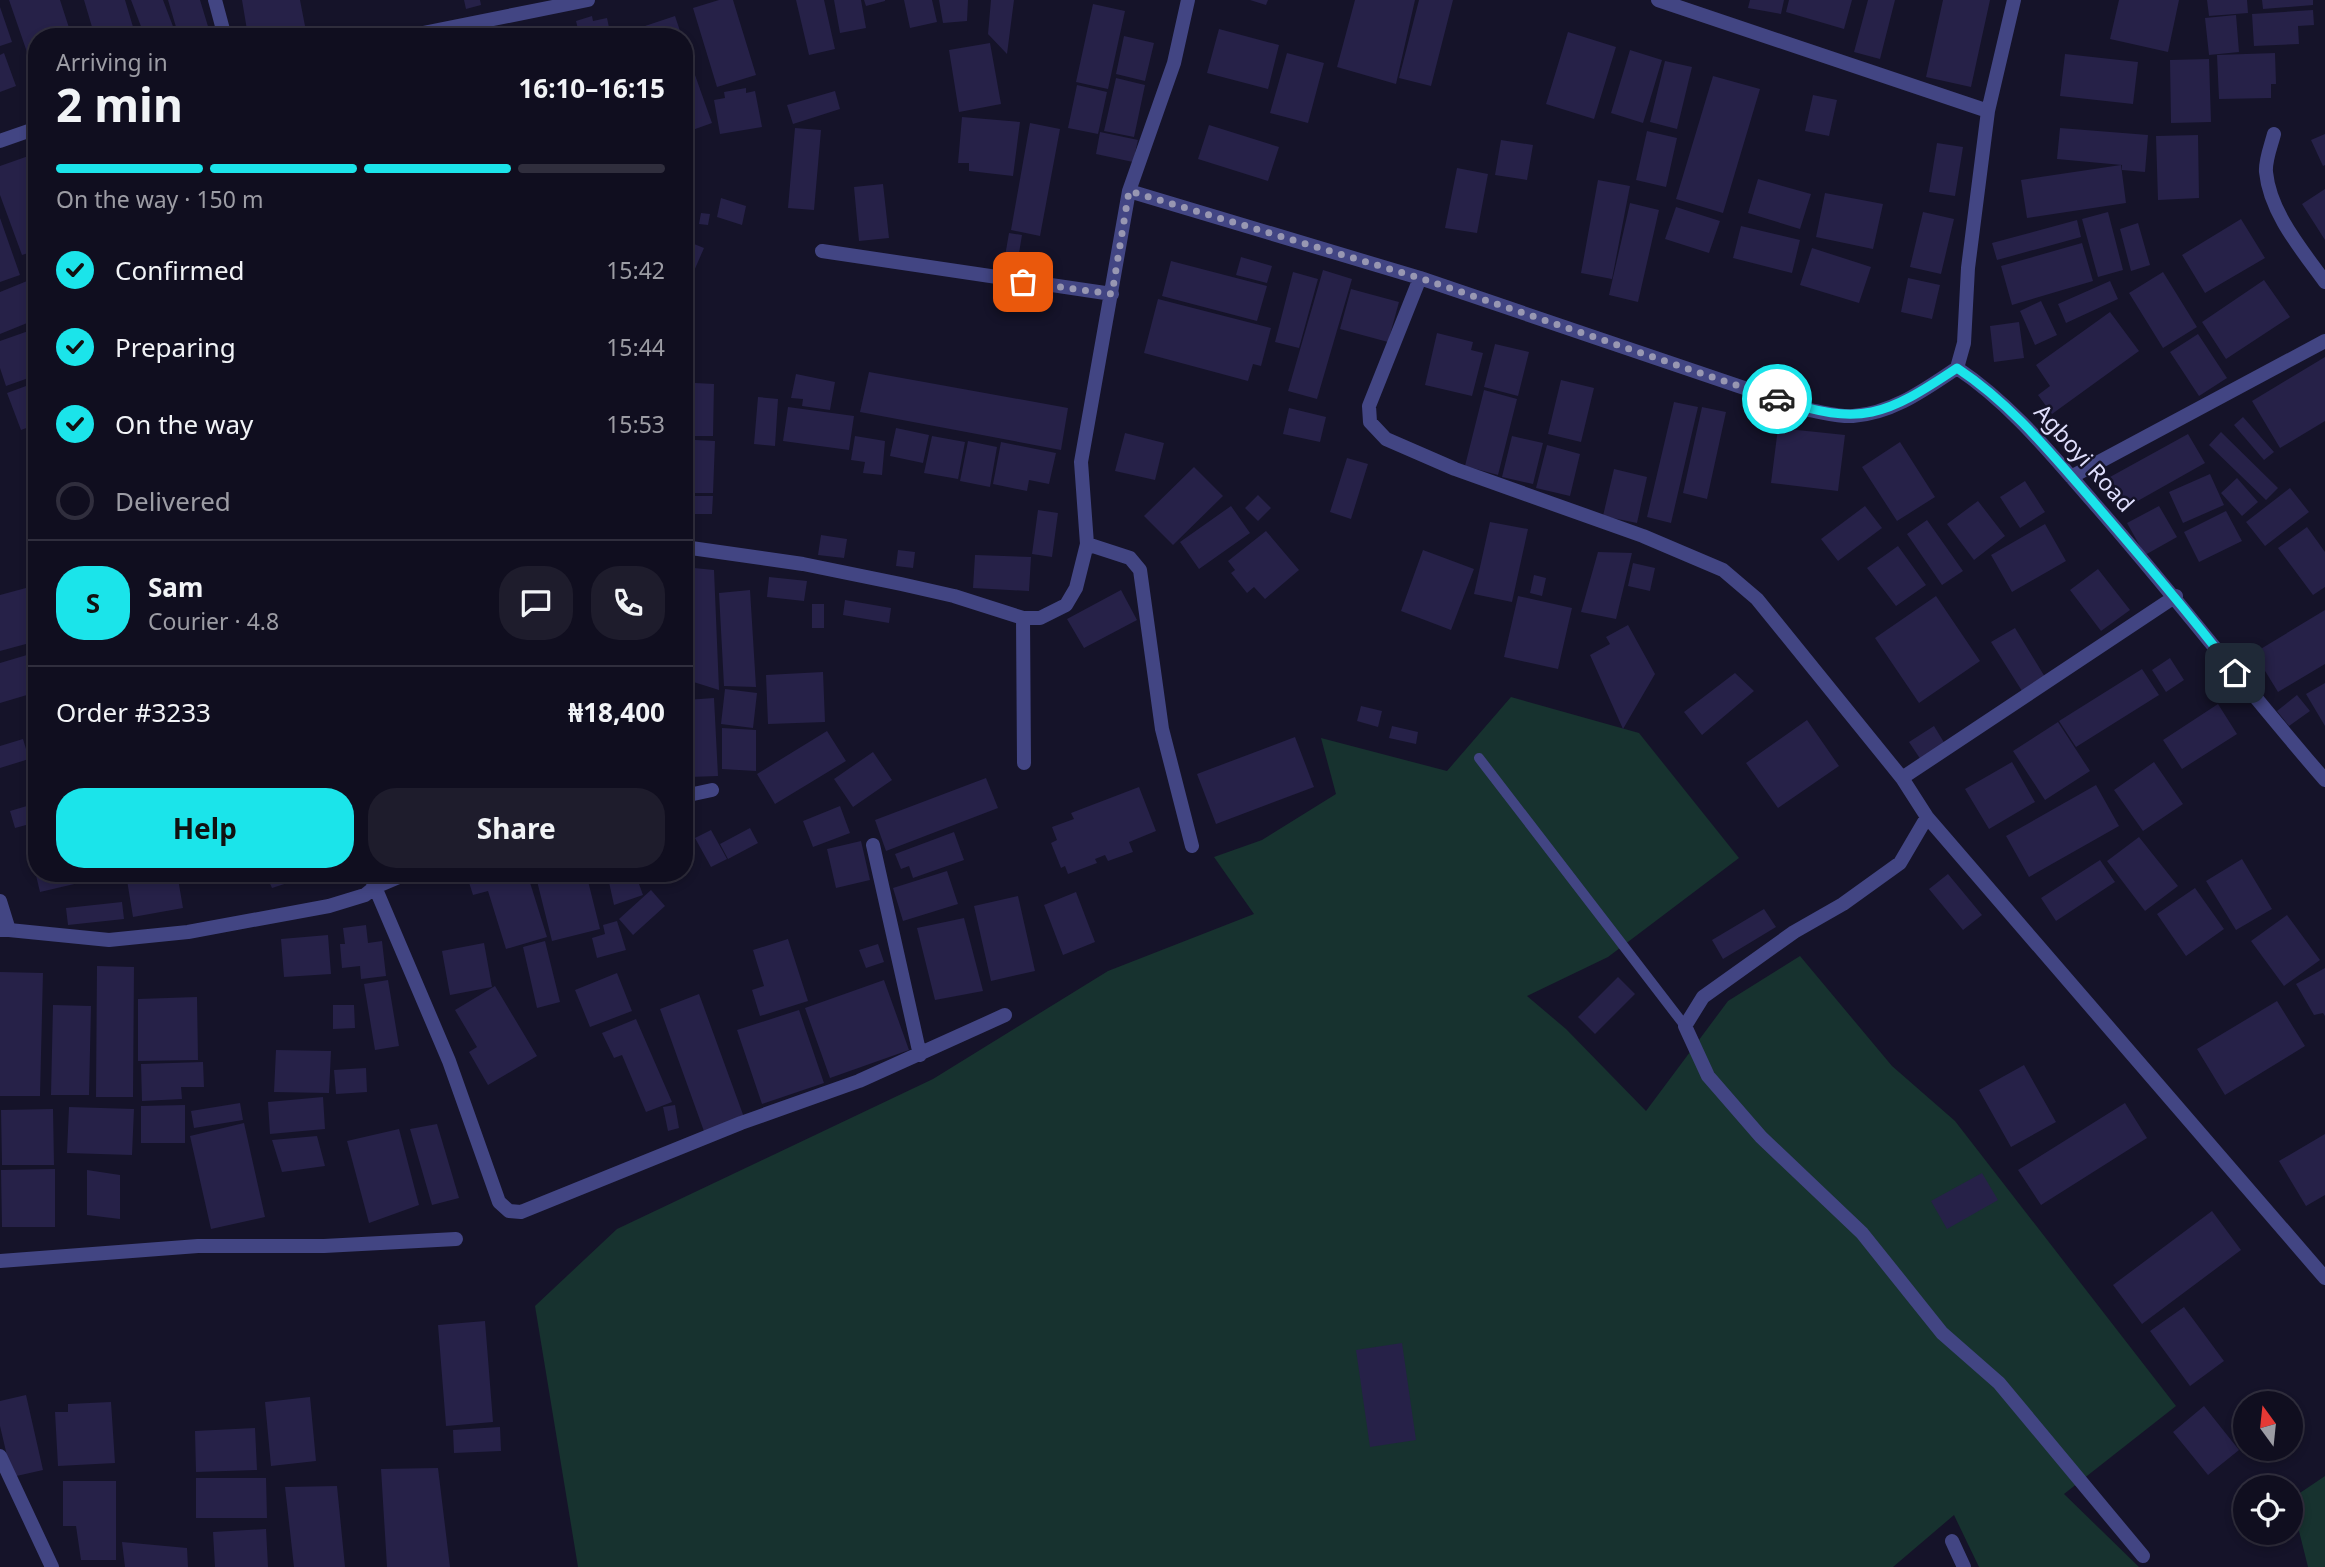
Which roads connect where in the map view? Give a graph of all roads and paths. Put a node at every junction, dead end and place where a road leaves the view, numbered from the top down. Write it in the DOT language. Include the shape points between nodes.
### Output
graph roads {
  1 [pos="215,0"];
  2 [pos="588,0"];
  3 [pos="1188,0"];
  4 [pos="1658,0"];
  5 [pos="2014,0"];
  6 [pos="223,28"];
  7 [pos="448,28"];
  8 [pos="1988,111"];
  9 [pos="28,131"];
  10 [pos="2274,134"];
  11 [pos="0,141"];
  12 [pos="1129,191"];
  13 [pos="822,251"];
  14 [pos="1420,278"];
  15 [pos="2325,282"];
  16 [pos="1112,294"];
  17 [pos="2325,341"];
  18 [pos="1957,368"];
  19 [pos="2071,477"];
  20 [pos="1087,544"];
  21 [pos="693,548"];
  22 [pos="2176,596"];
  23 [pos="1023,618"];
  24 [pos="1479,758"];
  25 [pos="1024,764"];
  26 [pos="1902,778"];
  27 [pos="2325,780"];
  28 [pos="712,790"];
  29 [pos="693,794"];
  30 [pos="1927,817"];
  31 [pos="873,845"];
  32 [pos="1192,846"];
  33 [pos="371,882"];
  34 [pos="373,882"];
  35 [pos="0,901"];
  36 [pos="5,930"];
  37 [pos="1005,1015"];
  38 [pos="1685,1026"];
  39 [pos="920,1055"];
  40 [pos="456,1239"];
  41 [pos="0,1261"];
  42 [pos="2325,1278"];
  43 [pos="0,1456"];
  44 [pos="1952,1541"];
  45 [pos="2143,1556"];
  46 [pos="52,1567"];
  47 [pos="1964,1567"];
  1 -- 6 [label="street"];
  2 -- 7 [label="street"];
  3 -- 12 [label="street" via="1174,63"];
  4 -- 8 [label="street"];
  5 -- 8 [label="street"];
  8 -- 18 [label="street" via="1968,268 1964,343"];
  9 -- 11 [label="street"];
  10 -- 15 [label="street" via="2266,169 2272,197"];
  12 -- 14 [label="street"];
  12 -- 16 [label="street"];
  13 -- 16 [label="street"];
  14 -- 18 [label="street" via="1809,410 1851,416 1882,410 1901,404"];
  14 -- 26 [label="street" via="1369,406 1370,422 1386,439 1723,570 1757,599"];
  16 -- 20 [label="street" via="1081,462"];
  17 -- 19 [label="street"];
  18 -- 19 [label="street, Agboyi Road" via="1988,389"];
  19 -- 22 [label="street, Agboyi Road"];
  20 -- 23 [label="street" via="1076,588 1066,604 1040,618"];
  20 -- 32 [label="street" via="1130,558 1140,570 1162,729"];
  21 -- 23 [label="street" via="803,564 914,587"];
  22 -- 26 [label="street"];
  22 -- 27 [label="street, Agboyi Road"];
  23 -- 25 [label="street"];
  24 -- 38 [label="lane"];
  26 -- 30 [label="street"];
  28 -- 29 [label="street"];
  30 -- 38 [label="street" via="1900,863 1703,998"];
  30 -- 42 [label="street"];
  31 -- 39 [label="street"];
  33 -- 36 [label="street" via="365,895 329,906 188,932 109,940"];
  34 -- 39 [label="street" via="449,1061 499,1202 509,1211 521,1213"];
  35 -- 36 [label="street"];
  37 -- 39 [label="street"];
  38 -- 45 [label="street" via="1708,1076 1761,1137 1862,1233 1942,1332 1998,1383"];
  40 -- 41 [label="street" via="198,1246"];
  43 -- 46 [label="street"];
  44 -- 47 [label="street"];
}
